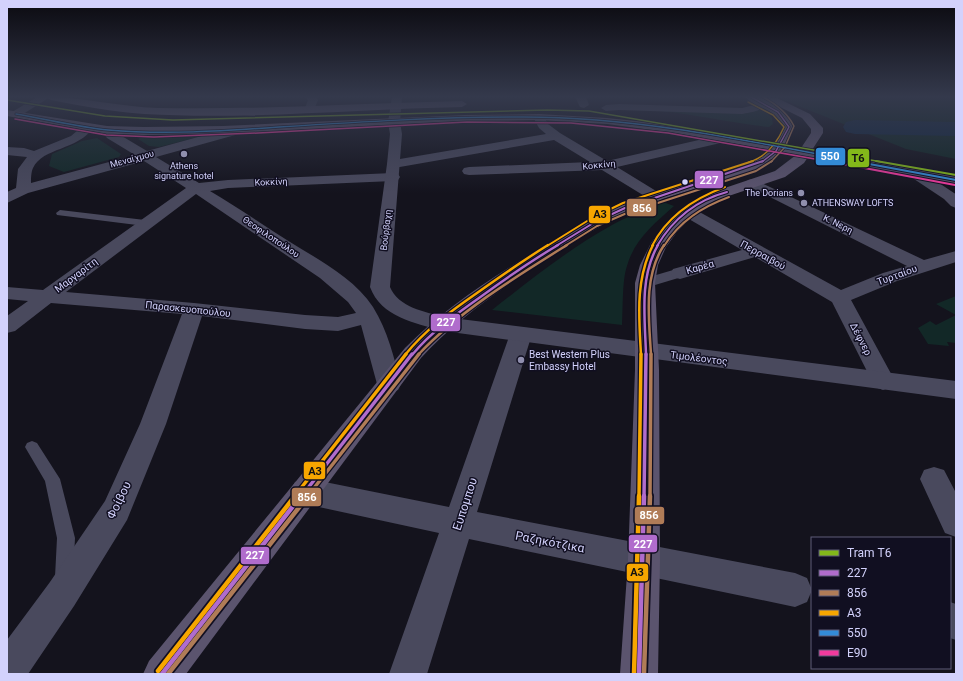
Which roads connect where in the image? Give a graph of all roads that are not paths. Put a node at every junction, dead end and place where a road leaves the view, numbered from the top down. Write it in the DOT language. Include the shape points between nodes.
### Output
graph roads {
  1 [pos="87,129"];
  2 [pos="99,129"];
  3 [pos="242,129"];
  4 [pos="247,129"];
  5 [pos="395,129"];
  6 [pos="547,129"];
  7 [pos="671,129"];
  8 [pos="710,129"];
  9 [pos="788,129"];
  10 [pos="817,129"];
  11 [pos="107,130"];
  12 [pos="556,136"];
  13 [pos="726,138"];
  14 [pos="781,143"];
  15 [pos="808,148"];
  16 [pos="7,151"];
  17 [pos="35,155"];
  18 [pos="145,156"];
  19 [pos="846,160"];
  20 [pos="604,166"];
  21 [pos="956,169"];
  22 [pos="394,171"];
  23 [pos="469,171"];
  24 [pos="780,174"];
  25 [pos="916,174"];
  26 [pos="956,180"];
  27 [pos="753,183"];
  28 [pos="197,188"];
  29 [pos="23,190"];
  30 [pos="656,197"];
  31 [pos="954,197"];
  32 [pos="7,198"];
  33 [pos="688,212"];
  34 [pos="60,213"];
  35 [pos="145,223"];
  36 [pos="756,251"];
  37 [pos="956,256"];
  38 [pos="922,266"];
  39 [pos="680,273"];
  40 [pos="645,283"];
  41 [pos="7,293"];
  42 [pos="47,296"];
  43 [pos="840,298"];
  44 [pos="194,309"];
  45 [pos="368,317"];
  46 [pos="443,324"];
  47 [pos="7,326"];
  48 [pos="521,334"];
  49 [pos="646,351"];
  50 [pos="883,381"];
  51 [pos="389,384"];
  52 [pos="956,390"];
  53 [pos="32,446"];
  54 [pos="934,479"];
  55 [pos="305,491"];
  56 [pos="956,523"];
  57 [pos="458,524"];
  58 [pos="644,560"];
  59 [pos="795,590"];
  60 [pos="62,594"];
  61 [pos="7,672"];
  62 [pos="162,674"];
  63 [pos="408,674"];
  64 [pos="639,674"];
  1 -- 17 [label="street" via="76,139"];
  2 -- 11 [label="main road"];
  3 -- 4 [label="main road"];
  3 -- 11 [label="main road"];
  3 -- 18 [label="street, Μεναίχμου"];
  5 -- 22 [label="street, Βούρβαχη"];
  6 -- 12 [label="street"];
  7 -- 13 [label="main road"];
  8 -- 14 [label="main road"];
  9 -- 14 [label="main road"];
  10 -- 15 [label="main road"];
  11 -- 18 [label="street, Θεοφιλοπούλου" via="110,135"];
  12 -- 20 [label="street"];
  12 -- 22 [label="street, Κοκκίνη"];
  13 -- 14 [label="main road"];
  13 -- 20 [label="street, Κοκκίνη"];
  14 -- 15 [label="main road"];
  14 -- 30 [label="main road" via="770,158 754,166"];
  15 -- 19 [label="main road"];
  15 -- 21 [label="main road"];
  15 -- 24 [label="main road" via="793,166"];
  16 -- 17 [label="street"];
  17 -- 29 [label="street" via="25,170"];
  18 -- 28 [label="street, Θεοφιλοπούλου"];
  18 -- 29 [label="street, Μεναίχμου"];
  19 -- 24 [label="main road" via="808,166"];
  19 -- 25 [label="main road"];
  20 -- 23 [label="street, Κοκκίνη"];
  20 -- 30 [label="street"];
  22 -- 28 [label="street, Κοκκίνη"];
  22 -- 46 [label="street, Βούρβαχη" via="380,280 381,293 386,300 410,314"];
  24 -- 27 [label="main road"];
  25 -- 26 [label="main road"];
  25 -- 31 [label="street"];
  27 -- 33 [label="main road" via="709,198"];
  27 -- 38 [label="street, Κ. Νερη"];
  28 -- 35 [label="street, Μαργαρίτη"];
  28 -- 45 [label="street, Θεοφιλοπούλου" via="328,275 355,298"];
  29 -- 32 [label="street, Μεναίχμου"];
  30 -- 46 [label="main road" via="595,222 526,265"];
  33 -- 36 [label="street, Περραιβού"];
  33 -- 40 [label="main road" via="671,228 657,247"];
  34 -- 35 [label="lane"];
  35 -- 42 [label="street, Μαργαρίτη"];
  36 -- 39 [label="street, Καρέα"];
  36 -- 43 [label="street, Περραιβού"];
  37 -- 38 [label="street, Τυρταίου"];
  38 -- 43 [label="street, Τυρταίου"];
  39 -- 40 [label="street, Καρέα"];
  40 -- 49 [label="main road"];
  41 -- 42 [label="street, Παρασκευοπούλου"];
  42 -- 44 [label="street, Παρασκευοπούλου"];
  42 -- 47 [label="street, Μαργαρίτη"];
  43 -- 50 [label="street, Δέφνερ"];
  44 -- 45 [label="street, Παρασκευοπούλου" via="338,324"];
  44 -- 60 [label="street, Φοίβου" via="153,424 116,510"];
  45 -- 51 [label="street, Θεοφιλοπούλου"];
  46 -- 48 [label="street, Τιμολέοντος"];
  46 -- 51 [label="main road" via="413,353"];
  48 -- 49 [label="street, Τιμολέοντος"];
  48 -- 57 [label="street, Ευπομπου"];
  49 -- 50 [label="street, Τιμολέοντος"];
  49 -- 58 [label="main road" via="648,370"];
  50 -- 52 [label="street, Τιμολέοντος"];
  51 -- 55 [label="main road"];
  53 -- 60 [label="lane" via="52,479 66,538"];
  54 -- 56 [label="street"];
  55 -- 57 [label="street, Ραζηκότζικα"];
  55 -- 62 [label="main road"];
  57 -- 58 [label="street, Ραζηκότζικα"];
  57 -- 63 [label="street, Ευπομπου"];
  58 -- 59 [label="street, Ραζηκότζικα"];
  58 -- 64 [label="main road"];
  60 -- 61 [label="street, Φοίβου"];
}
